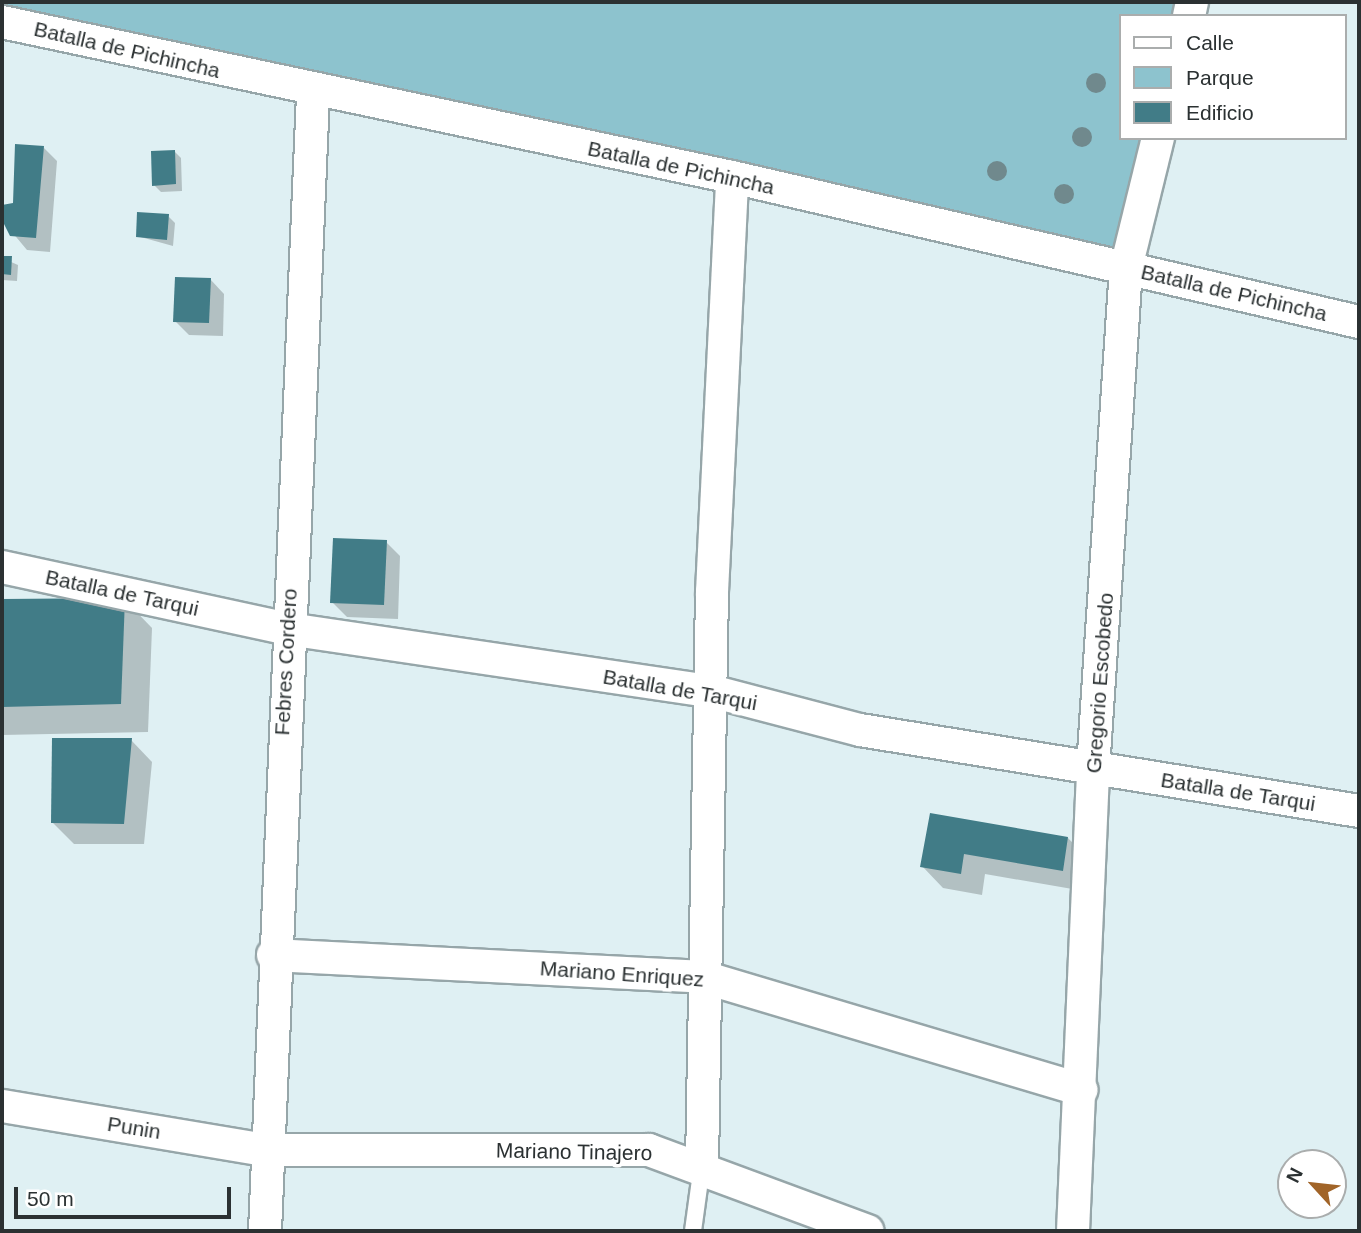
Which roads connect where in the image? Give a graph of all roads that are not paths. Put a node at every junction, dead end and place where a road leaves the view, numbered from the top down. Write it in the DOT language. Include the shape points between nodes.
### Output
graph roads {
  1 [pos="2,22"];
  2 [pos="313,93"];
  3 [pos="1158,140"];
  4 [pos="732,177"];
  5 [pos="1126,268"];
  6 [pos="1359,322"];
  7 [pos="2,567"];
  8 [pos="288,629"];
  9 [pos="715,692"];
  10 [pos="1093,769"];
  11 [pos="1359,811"];
  12 [pos="273,955"];
  13 [pos="703,977"];
  14 [pos="1081,1090"];
  15 [pos="2,1105"];
  16 [pos="266,1150"];
  17 [pos="702,1165"];
  18 [pos="265,1231"];
  19 [pos="693,1231"];
  20 [pos="868,1231"];
  21 [pos="1073,1231"];
  1 -- 2 [label="street, Batalla de Pichincha"];
  2 -- 4 [label="street, Batalla de Pichincha"];
  2 -- 8 [label="street, Febres Cordero"];
  3 -- 5 [label="street, Gregorio Escobedo"];
  4 -- 5 [label="street, Batalla de Pichincha"];
  4 -- 9 [label="street" via="712,592"];
  5 -- 6 [label="street, Batalla de Pichincha"];
  5 -- 10 [label="street, Gregorio Escobedo"];
  7 -- 8 [label="street, Batalla de Tarqui"];
  8 -- 9 [label="street, Batalla de Tarqui"];
  8 -- 12 [label="street, Febres Cordero"];
  9 -- 10 [label="street, Batalla de Tarqui" via="860,730"];
  9 -- 13 [label="street"];
  10 -- 11 [label="street, Batalla de Tarqui"];
  10 -- 14 [label="street, Gregorio Escobedo"];
  12 -- 13 [label="street, Mariano Enriquez"];
  12 -- 16 [label="street, Febres Cordero"];
  13 -- 14 [label="street, Mariano Enriquez"];
  13 -- 17 [label="street"];
  14 -- 21 [label="street, Gregorio Escobedo"];
  15 -- 16 [label="street, Punin"];
  16 -- 17 [label="street, Mariano Tinajero" via="649,1150"];
  16 -- 18 [label="street, Febres Cordero"];
  17 -- 19 [label="lane"];
  17 -- 20 [label="street, Mariano Tinajero"];
}
